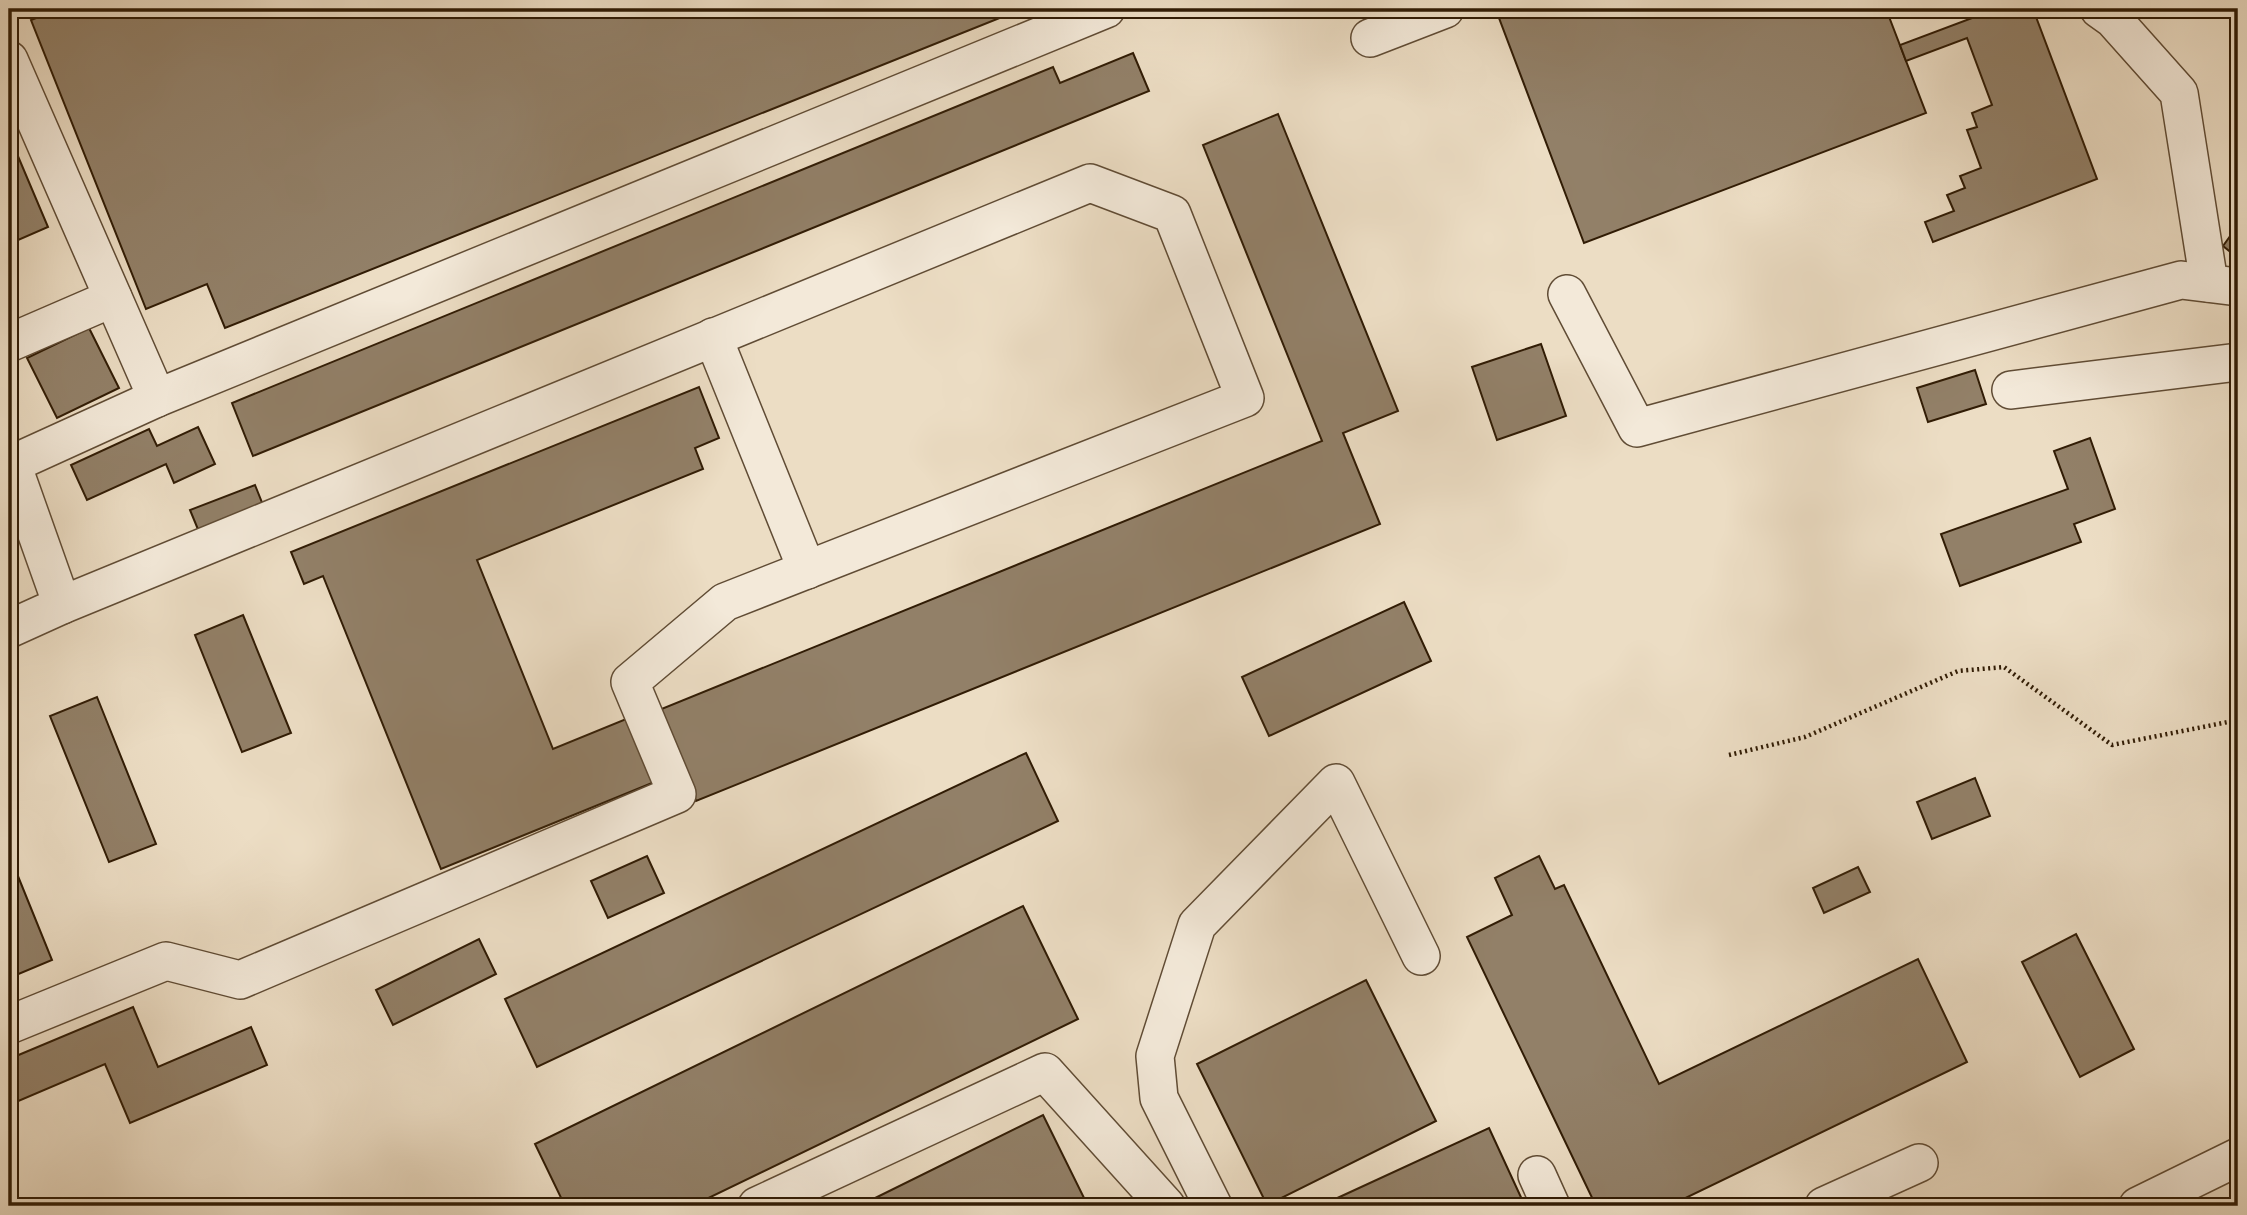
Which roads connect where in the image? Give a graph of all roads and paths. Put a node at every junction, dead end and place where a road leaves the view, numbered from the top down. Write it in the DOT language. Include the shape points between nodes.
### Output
graph roads {
  1 [pos="1107,9"];
  2 [pos="1445,9"];
  3 [pos="2099,9"];
  4 [pos="1370,38"];
  5 [pos="9,60"];
  6 [pos="2224,285"];
  7 [pos="1567,294"];
  8 [pos="113,298"];
  9 [pos="713,337"];
  10 [pos="9,343"];
  11 [pos="2238,362"];
  12 [pos="2011,390"];
  13 [pos="157,398"];
  14 [pos="10,462"];
  15 [pos="807,570"];
  16 [pos="62,605"];
  17 [pos="9,629"];
  18 [pos="2238,720"];
  19 [pos="1729,755"];
  20 [pos="1422,956"];
  21 [pos="9,1025"];
  22 [pos="2238,1157"];
  23 [pos="1919,1163"];
  24 [pos="757,1206"];
  25 [pos="1166,1206"];
  26 [pos="1213,1206"];
  27 [pos="1824,1206"];
  28 [pos="2138,1206"];
  1 -- 13 [label="street"];
  2 -- 4 [label="street"];
  3 -- 6 [label="street" via="2179,93"];
  5 -- 8 [label="street"];
  6 -- 7 [label="street" via="2181,280 1637,428"];
  8 -- 10 [label="street"];
  8 -- 13 [label="street"];
  9 -- 15 [label="street"];
  9 -- 15 [label="street" via="1090,183 1172,214 1245,398"];
  9 -- 16 [label="street"];
  11 -- 12 [label="street"];
  13 -- 14 [label="street"];
  14 -- 16 [label="street"];
  15 -- 21 [label="street" via="726,602 630,682 677,794 240,980 166,961"];
  16 -- 17 [label="street"];
  18 -- 19 [label="path" via="2112,745 2004,667 1958,671 1805,737"];
  20 -- 26 [label="street" via="1336,783 1197,925 1155,1056 1158,1098"];
  22 -- 28 [label="street"];
  23 -- 27 [label="street"];
  24 -- 25 [label="street" via="1045,1072"];
}
